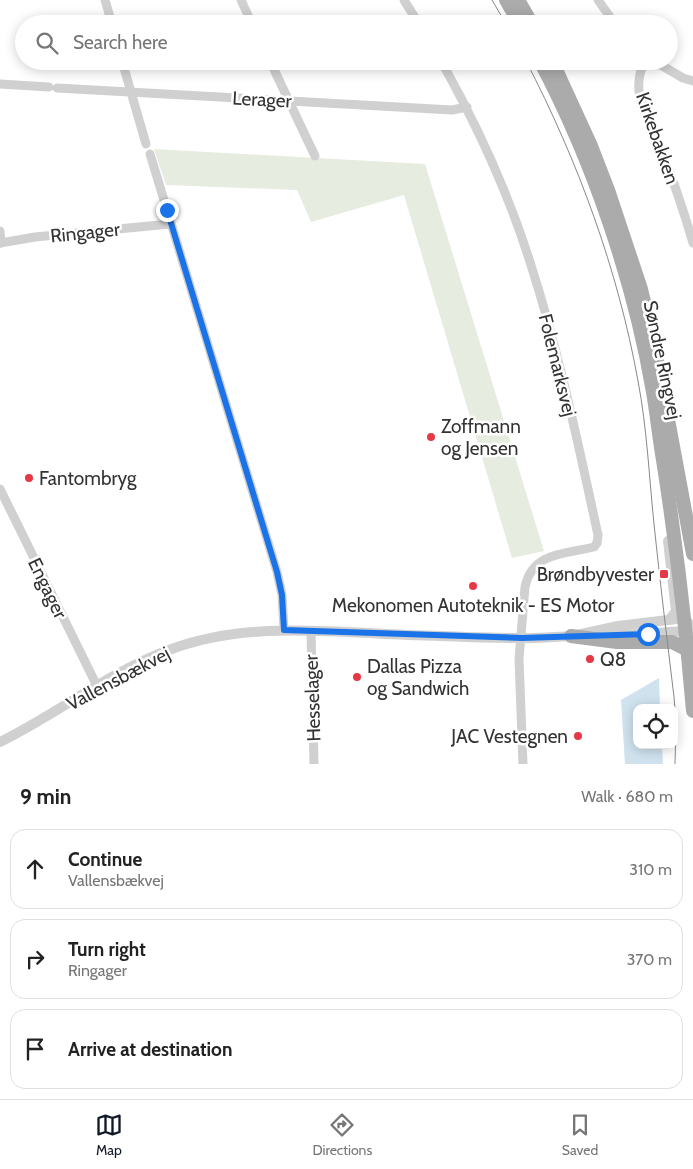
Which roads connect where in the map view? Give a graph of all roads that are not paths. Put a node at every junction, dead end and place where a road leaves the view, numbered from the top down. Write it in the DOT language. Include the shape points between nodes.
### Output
graph roads {
  1 [pos="105,0"];
  2 [pos="241,0"];
  3 [pos="404,0"];
  4 [pos="506,0"];
  5 [pos="518,0"];
  6 [pos="598,0"];
  7 [pos="109,15"];
  8 [pos="248,15"];
  9 [pos="413,15"];
  10 [pos="515,15"];
  11 [pos="527,15"];
  12 [pos="609,15"];
  13 [pos="125,70"];
  14 [pos="274,70"];
  15 [pos="446,70"];
  16 [pos="544,70"];
  17 [pos="556,70"];
  18 [pos="641,70"];
  19 [pos="669,70"];
  20 [pos="693,81"];
  21 [pos="0,84"];
  22 [pos="131,91"];
  23 [pos="288,100"];
  24 [pos="467,107"];
  25 [pos="146,144"];
  26 [pos="150,154"];
  27 [pos="315,156"];
  28 [pos="689,215"];
  29 [pos="170,224"];
  30 [pos="0,231"];
  31 [pos="1,243"];
  32 [pos="693,243"];
  33 [pos="0,489"];
  34 [pos="668,493"];
  35 [pos="693,554"];
  36 [pos="670,619"];
  37 [pos="690,623"];
  38 [pos="284,630"];
  39 [pos="311,631"];
  40 [pos="572,636"];
  41 [pos="522,638"];
  42 [pos="688,650"];
  43 [pos="97,686"];
  44 [pos="693,711"];
  45 [pos="0,742"];
  46 [pos="314,764"];
  47 [pos="523,764"];
  1 -- 7 [label="street"];
  2 -- 8 [label="street"];
  3 -- 9 [label="street"];
  4 -- 10 [label="main road"];
  5 -- 11 [label="main road"];
  6 -- 12 [label="street"];
  13 -- 22 [label="street"];
  14 -- 23 [label="street"];
  15 -- 24 [label="street, Folemarksvej"];
  16 -- 34 [label="main road, Søndre Ringvej" via="582,151 630,291 653,392"];
  17 -- 35 [label="main road, Søndre Ringvej" via="608,190 641,290"];
  18 -- 28 [label="street, Kirkebakken" via="638,82 642,104"];
  19 -- 20 [label="street"];
  21 -- 22 [label="street, Lerager"];
  22 -- 23 [label="street, Lerager"];
  22 -- 25 [label="street"];
  23 -- 24 [label="street, Lerager" via="452,110"];
  23 -- 27 [label="street"];
  24 -- 41 [label="street, Folemarksvej" via="503,188 530,261 565,383 598,535 594,547 547,557 531,570 525,587"];
  26 -- 29 [label="street"];
  28 -- 32 [label="street, Kirkebakken"];
  29 -- 31 [label="street, Ringager"];
  29 -- 38 [label="street" via="277,572"];
  30 -- 31 [label="street"];
  33 -- 43 [label="street, Engager"];
  34 -- 36 [label="street" via="665,511 676,611"];
  34 -- 37 [label="main road, Søndre Ringvej"];
  36 -- 37 [label="street, Vallensbækvej"];
  36 -- 40 [label="street, Vallensbækvej"];
  37 -- 40 [label="street, Vallensbækvej" via="648,634"];
  37 -- 42 [label="main road, Søndre Ringvej"];
  38 -- 39 [label="street, Vallensbækvej"];
  38 -- 43 [label="street, Vallensbækvej" via="214,637 170,649"];
  39 -- 41 [label="street, Vallensbækvej"];
  39 -- 46 [label="street, Hesselager"];
  40 -- 41 [label="street, Vallensbækvej"];
  40 -- 42 [label="main road" via="617,642 672,642"];
  41 -- 47 [label="street" via="519,659"];
  42 -- 44 [label="main road, Søndre Ringvej"];
  43 -- 45 [label="street, Vallensbækvej"];
}
